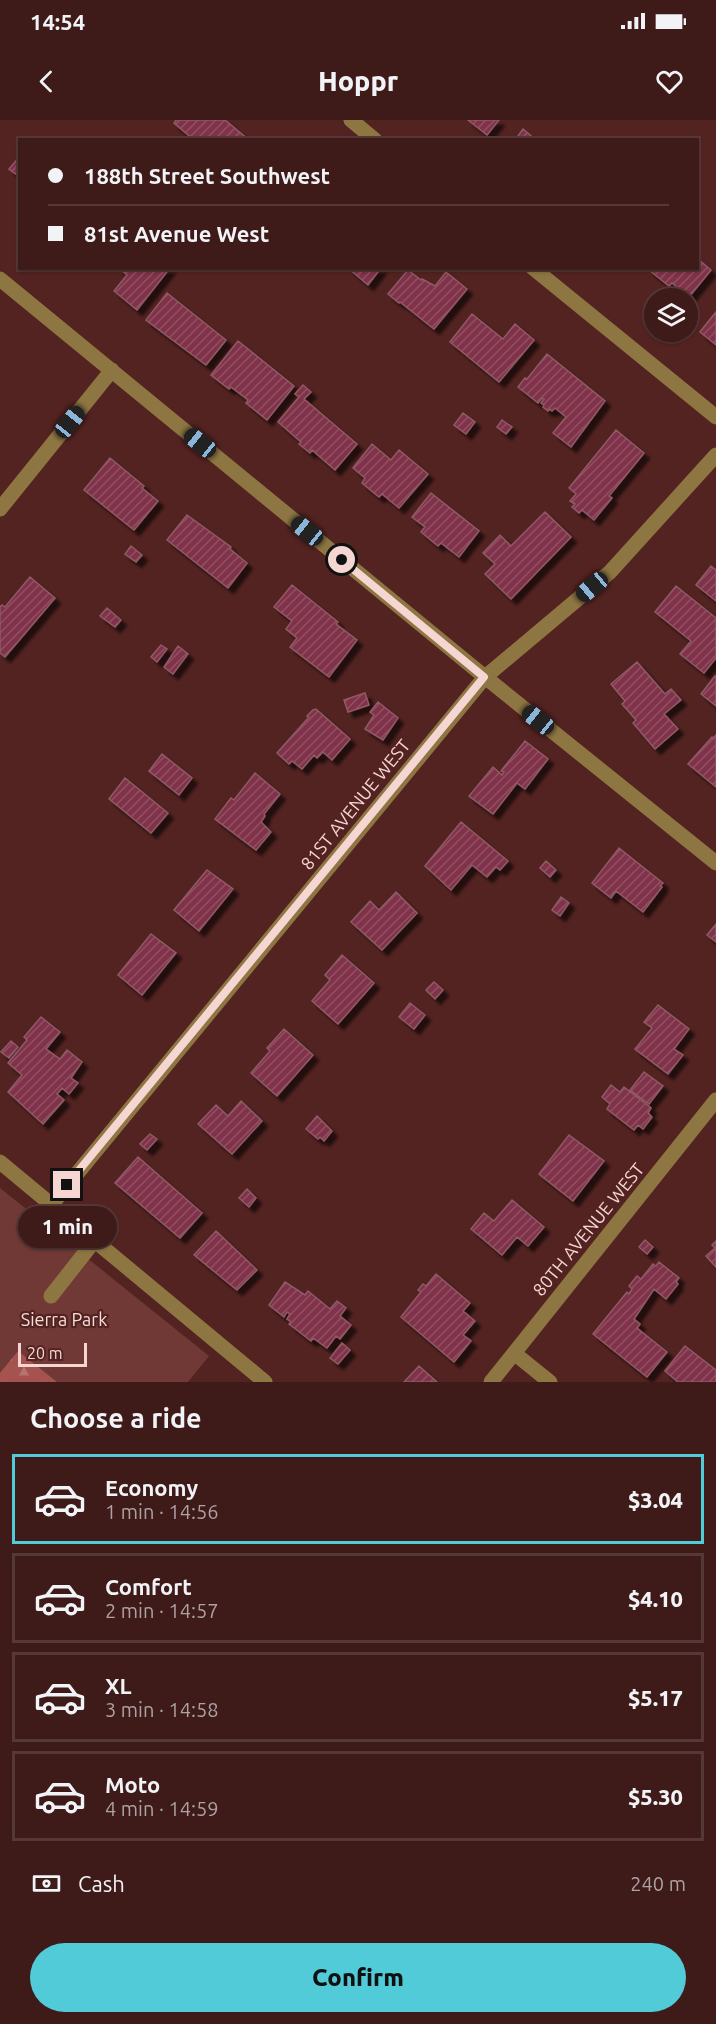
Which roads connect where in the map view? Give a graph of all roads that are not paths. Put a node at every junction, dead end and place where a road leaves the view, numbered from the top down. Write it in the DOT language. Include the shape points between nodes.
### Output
graph roads {
  1 [pos="351,120"];
  2 [pos="373,138"];
  3 [pos="535,270"];
  4 [pos="0,279"];
  5 [pos="112,370"];
  6 [pos="716,417"];
  7 [pos="716,455"];
  8 [pos="0,509"];
  9 [pos="484,677"];
  10 [pos="716,863"];
  11 [pos="716,1100"];
  12 [pos="0,1162"];
  13 [pos="52,1204"];
  14 [pos="95,1240"];
  15 [pos="51,1296"];
  16 [pos="514,1353"];
  17 [pos="265,1382"];
  18 [pos="491,1382"];
  19 [pos="550,1382"];
  1 -- 2 [label="street"];
  3 -- 6 [label="street"];
  4 -- 5 [label="street"];
  5 -- 8 [label="street"];
  5 -- 9 [label="street"];
  7 -- 9 [label="street, 81ST AVENUE WEST" via="610,572"];
  9 -- 10 [label="street"];
  9 -- 13 [label="street, 81ST AVENUE WEST"];
  11 -- 16 [label="street, 80TH AVENUE WEST"];
  12 -- 13 [label="street"];
  13 -- 14 [label="street"];
  14 -- 15 [label="street"];
  14 -- 17 [label="street"];
  16 -- 18 [label="street, 80TH AVENUE WEST"];
  16 -- 19 [label="street"];
}
